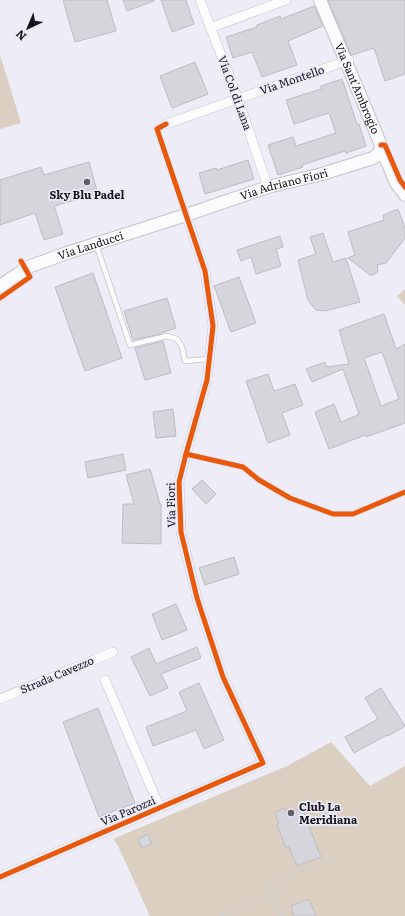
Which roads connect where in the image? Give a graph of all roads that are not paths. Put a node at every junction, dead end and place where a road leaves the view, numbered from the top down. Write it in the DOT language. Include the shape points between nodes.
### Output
graph roads {
  1 [pos="200,0"];
  2 [pos="286,0"];
  3 [pos="320,0"];
  4 [pos="210,28"];
  5 [pos="347,61"];
  6 [pos="238,99"];
  7 [pos="166,124"];
  8 [pos="380,153"];
  9 [pos="268,187"];
  10 [pos="405,195"];
  11 [pos="186,215"];
  12 [pos="96,244"];
  13 [pos="0,286"];
  14 [pos="209,360"];
  15 [pos="113,652"];
  16 [pos="105,680"];
  17 [pos="0,699"];
  18 [pos="263,763"];
  19 [pos="160,808"];
  20 [pos="0,877"];
  1 -- 4 [label="street, Via Col di Lana"];
  2 -- 4 [label="street"];
  3 -- 5 [label="street, Via Sant'Ambrogio"];
  4 -- 6 [label="street, Via Col di Lana"];
  5 -- 6 [label="street, Via Montello"];
  5 -- 8 [label="street, Via Sant'Ambrogio" via="381,146"];
  6 -- 7 [label="street, Via Montello"];
  6 -- 9 [label="street, Via Col di Lana"];
  8 -- 9 [label="street, Via Adriano Fiori" via="373,158 322,174"];
  8 -- 10 [label="street, Via Sant'Ambrogio" via="386,159 396,183"];
  9 -- 11 [label="street, Via Adriano Fiori"];
  11 -- 12 [label="street, Via Landucci"];
  11 -- 14 [label="street, Via Fiori" via="205,271 213,326"];
  12 -- 13 [label="street, Via Landucci" via="28,267"];
  12 -- 14 [label="lane" via="130,345 167,336 177,339 185,361"];
  14 -- 18 [label="street, Via Fiori" via="207,380 179,482 181,532 197,598 223,677"];
  15 -- 17 [label="street, Strada Cavezzo"];
  16 -- 19 [label="street"];
  18 -- 19 [label="street, Via Parozzi"];
  19 -- 20 [label="street, Via Parozzi"];
}
